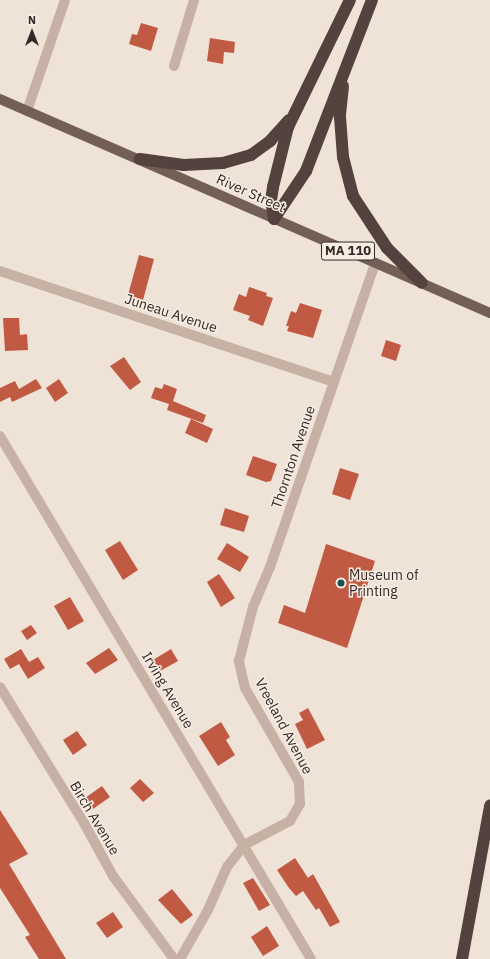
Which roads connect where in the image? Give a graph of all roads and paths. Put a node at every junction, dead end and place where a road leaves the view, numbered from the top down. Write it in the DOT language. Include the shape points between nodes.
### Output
graph roads {
  1 [pos="65,0"];
  2 [pos="194,0"];
  3 [pos="350,0"];
  4 [pos="372,0"];
  5 [pos="174,66"];
  6 [pos="344,72"];
  7 [pos="0,99"];
  8 [pos="27,111"];
  9 [pos="296,113"];
  10 [pos="140,159"];
  11 [pos="274,219"];
  12 [pos="376,263"];
  13 [pos="0,271"];
  14 [pos="422,282"];
  15 [pos="490,313"];
  16 [pos="334,382"];
  17 [pos="0,436"];
  18 [pos="239,661"];
  19 [pos="0,687"];
  20 [pos="490,806"];
  21 [pos="244,845"];
  22 [pos="174,959"];
  23 [pos="180,959"];
  24 [pos="311,959"];
  25 [pos="462,959"];
  1 -- 8 [label="street"];
  2 -- 5 [label="street"];
  3 -- 9 [label="highway"];
  4 -- 6 [label="highway"];
  6 -- 11 [label="highway" via="306,171"];
  6 -- 14 [label="highway" via="340,117 343,157 353,196 387,248"];
  7 -- 8 [label="main road, River Street / MA 110"];
  8 -- 10 [label="main road, River Street / MA 110"];
  9 -- 10 [label="highway" via="270,141 251,155 223,164 184,165"];
  9 -- 11 [label="highway" via="288,127 273,187 271,200"];
  10 -- 11 [label="main road, River Street / MA 110"];
  11 -- 12 [label="main road, River Street / MA 110"];
  12 -- 14 [label="main road, River Street / MA 110"];
  12 -- 16 [label="street, Thornton Avenue"];
  13 -- 16 [label="street, Juneau Avenue"];
  14 -- 15 [label="main road, River Street / MA 110"];
  16 -- 18 [label="street, Thornton Avenue" via="270,567 253,607"];
  17 -- 21 [label="street, Irving Avenue"];
  18 -- 21 [label="street, Vreeland Avenue" via="245,688 299,782 300,804 290,820"];
  19 -- 22 [label="street, Birch Avenue" via="84,823 113,876"];
  20 -- 25 [label="highway"];
  21 -- 23 [label="street" via="228,867 208,910"];
  21 -- 24 [label="street, Irving Avenue"];
}
